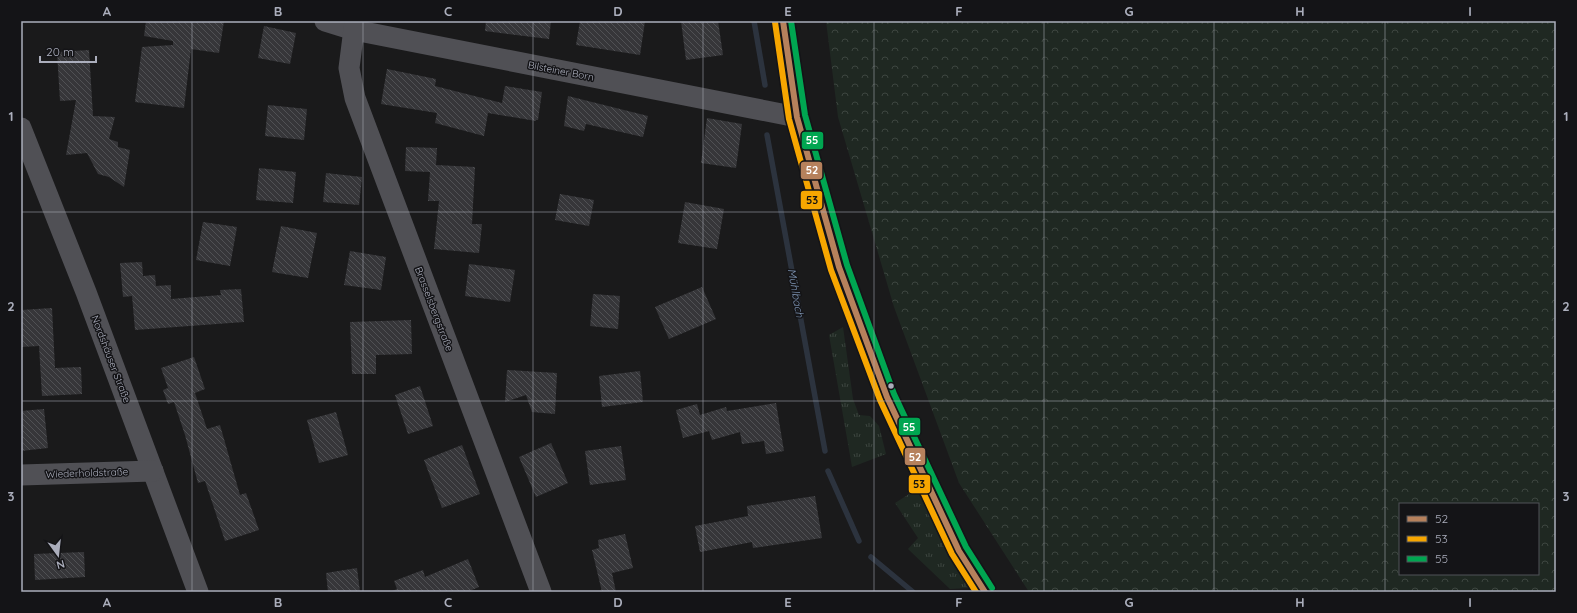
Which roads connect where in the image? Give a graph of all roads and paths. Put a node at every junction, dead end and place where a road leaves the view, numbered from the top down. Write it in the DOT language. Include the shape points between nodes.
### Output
graph roads {
  1 [pos="326,21"];
  2 [pos="783,21"];
  3 [pos="355,26"];
  4 [pos="797,117"];
  5 [pos="21,128"];
  6 [pos="153,471"];
  7 [pos="21,475"];
  8 [pos="198,592"];
  9 [pos="541,592"];
  10 [pos="985,592"];
  1 -- 3 [label="street, Bilsteiner Born"];
  2 -- 4 [label="main road"];
  3 -- 4 [label="street, Bilsteiner Born"];
  3 -- 9 [label="street, Brasselsbergstraße" via="349,68 355,98"];
  4 -- 10 [label="main road" via="839,267 887,397 959,551"];
  5 -- 6 [label="street, Nordshäuser Straße"];
  6 -- 7 [label="street, Wiederholdstraße"];
  6 -- 8 [label="street, Nordshäuser Straße"];
}
